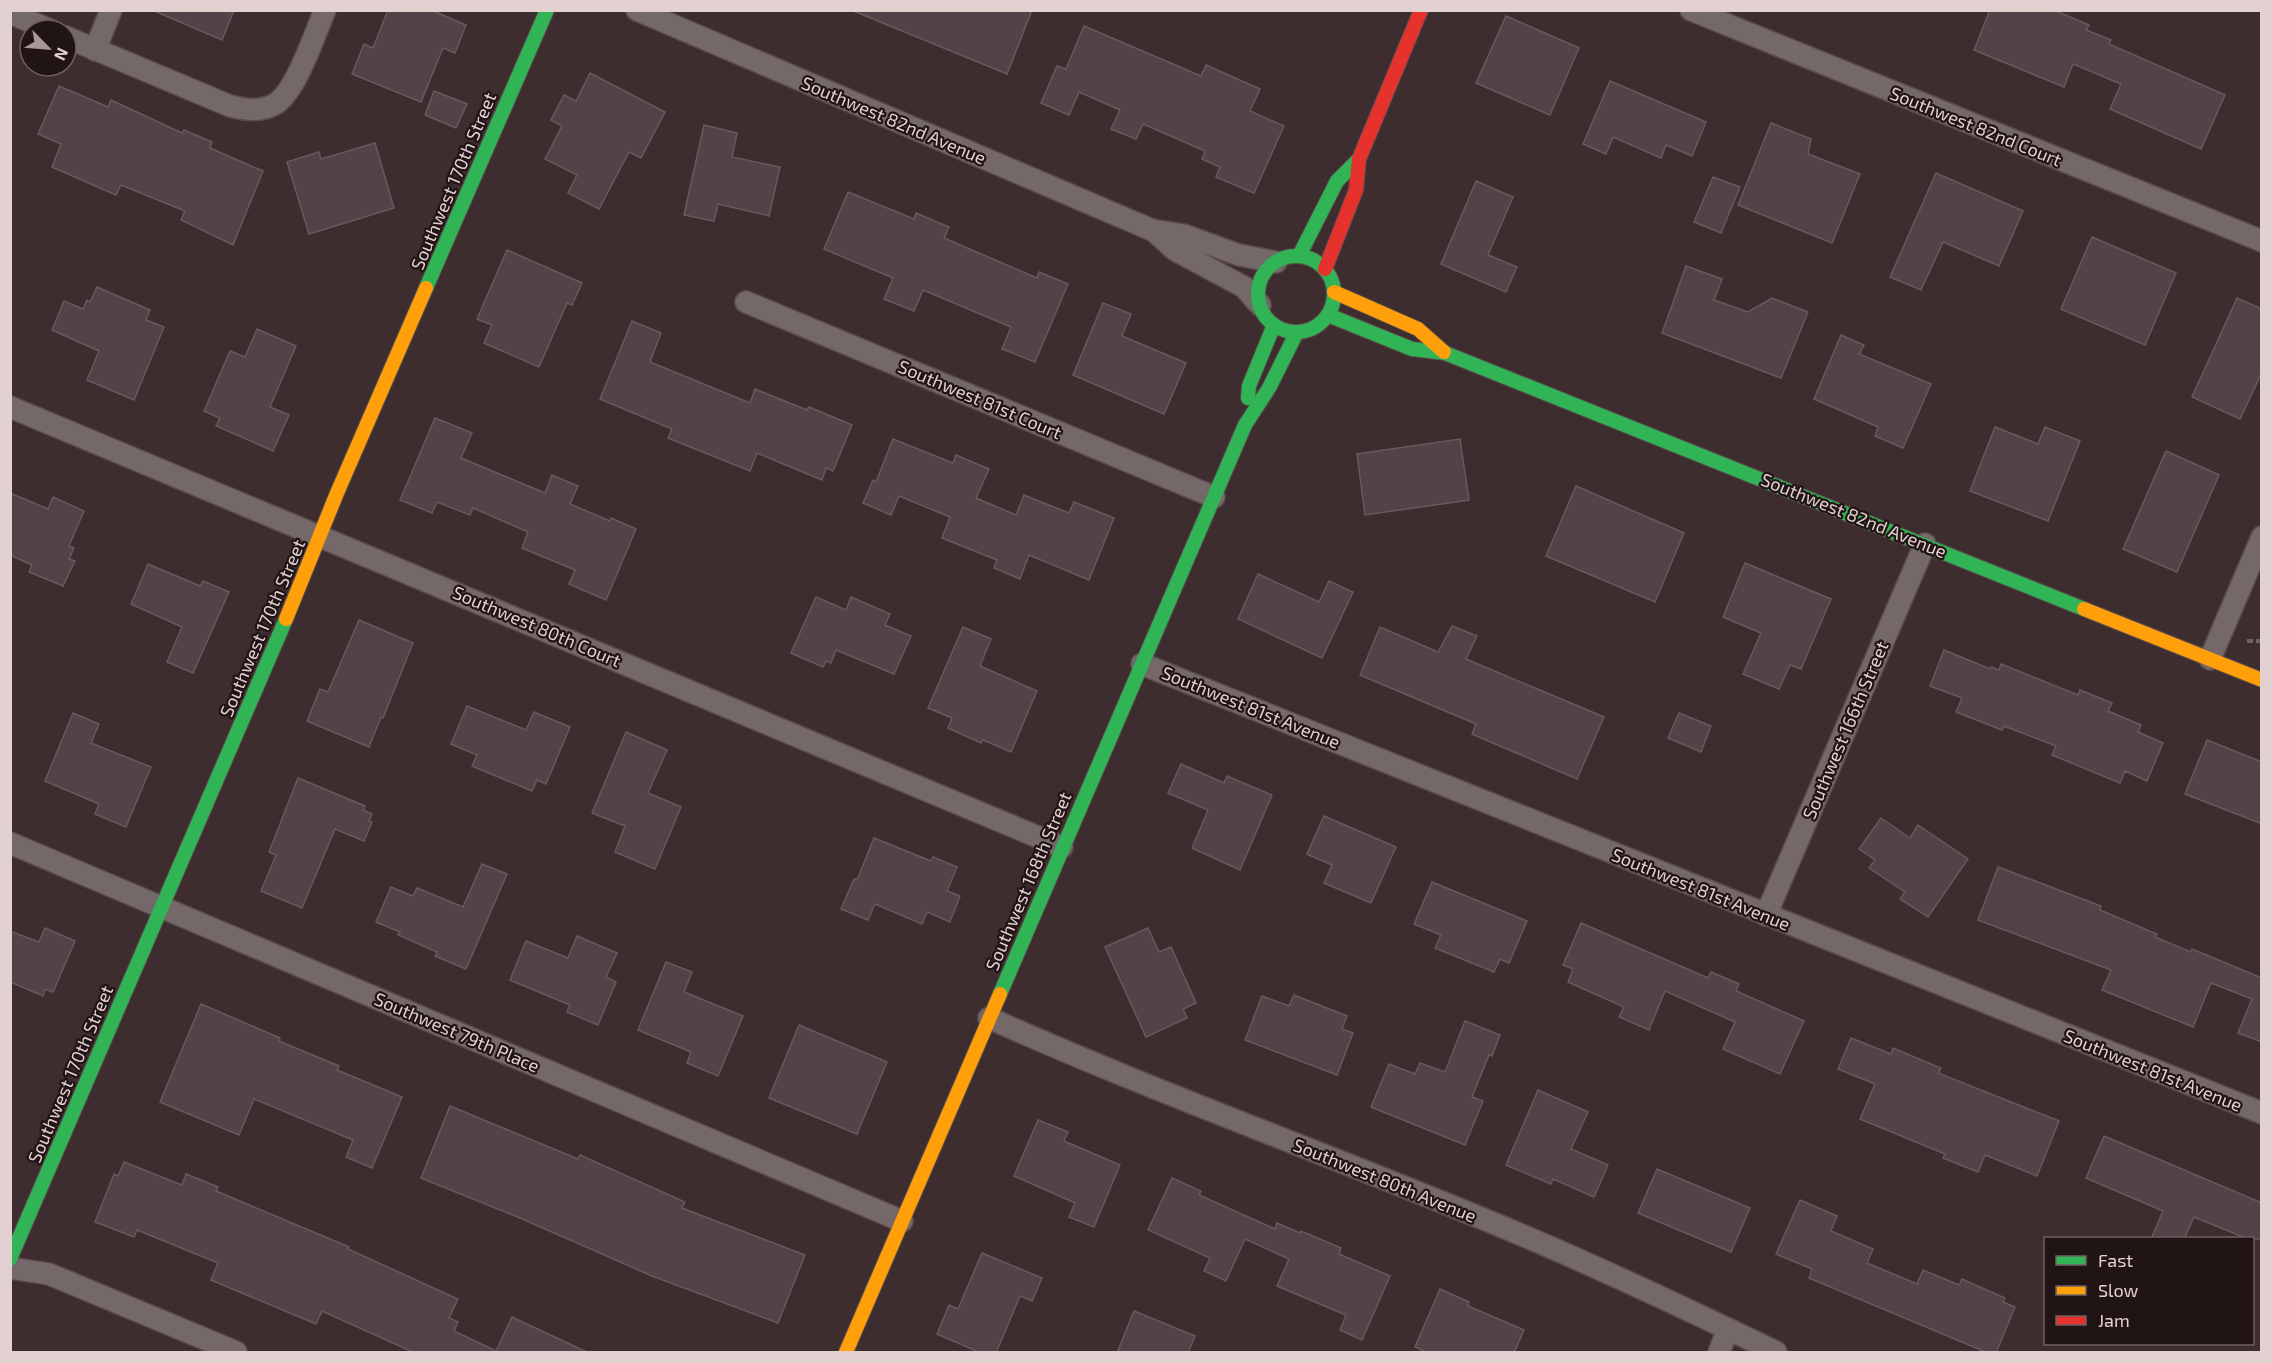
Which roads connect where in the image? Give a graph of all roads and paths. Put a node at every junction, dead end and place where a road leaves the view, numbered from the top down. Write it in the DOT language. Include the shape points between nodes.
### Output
graph roads {
  1 [pos="111,10"];
  2 [pos="325,10"];
  3 [pos="547,10"];
  4 [pos="637,10"];
  5 [pos="1421,10"];
  6 [pos="1691,10"];
  7 [pos="78,42"];
  8 [pos="95,50"];
  9 [pos="1359,159"];
  10 [pos="1152,230"];
  11 [pos="2262,241"];
  12 [pos="1299,256"];
  13 [pos="1276,262"];
  14 [pos="1325,269"];
  15 [pos="1334,292"];
  16 [pos="746,302"];
  17 [pos="1260,305"];
  18 [pos="1328,315"];
  19 [pos="1274,325"];
  20 [pos="1297,332"];
  21 [pos="1445,353"];
  22 [pos="10,407"];
  23 [pos="1245,425"];
  24 [pos="1214,497"];
  25 [pos="320,536"];
  26 [pos="2262,537"];
  27 [pos="1925,544"];
  28 [pos="2247,641"];
  29 [pos="2262,641"];
  30 [pos="2210,659"];
  31 [pos="1142,664"];
  32 [pos="2262,680"];
  33 [pos="10,843"];
  34 [pos="1062,847"];
  35 [pos="161,906"];
  36 [pos="1766,915"];
  37 [pos="989,1018"];
  38 [pos="2262,1113"];
  39 [pos="903,1221"];
  40 [pos="10,1259"];
  41 [pos="10,1268"];
  42 [pos="1728,1329"];
  43 [pos="236,1353"];
  44 [pos="846,1353"];
  45 [pos="1719,1353"];
  46 [pos="1776,1353"];
  1 -- 8 [label="street"];
  2 -- 8 [label="street" via="287,92 264,109 230,106"];
  3 -- 25 [label="street, Southwest 170th Street"];
  4 -- 10 [label="street, Southwest 82nd Avenue"];
  5 -- 9 [label="street"];
  6 -- 11 [label="street, Southwest 82nd Court"];
  7 -- 8 [label="street"];
  9 -- 12 [label="street" via="1337,181"];
  9 -- 14 [label="street" via="1356,190"];
  10 -- 13 [label="street, Southwest 82nd Avenue" via="1184,235 1239,255"];
  10 -- 17 [label="street, Southwest 82nd Avenue" via="1175,250 1244,287"];
  12 -- 13 [label="street"];
  12 -- 14 [label="street"];
  13 -- 17 [label="street" via="1260,281"];
  14 -- 15 [label="street"];
  15 -- 18 [label="street"];
  15 -- 21 [label="street, Southwest 82nd Avenue" via="1419,329"];
  16 -- 24 [label="street, Southwest 81st Court"];
  17 -- 19 [label="street"];
  18 -- 20 [label="street" via="1320,324"];
  18 -- 21 [label="street, Southwest 82nd Avenue" via="1412,349"];
  19 -- 20 [label="street"];
  19 -- 23 [label="street, Southwest 168th Street" via="1249,386"];
  20 -- 23 [label="street, Southwest 168th Street"];
  21 -- 27 [label="street, Southwest 82nd Avenue"];
  22 -- 25 [label="street, Southwest 80th Court"];
  23 -- 24 [label="street, Southwest 168th Street"];
  24 -- 31 [label="street, Southwest 168th Street"];
  25 -- 34 [label="street, Southwest 80th Court"];
  25 -- 35 [label="street, Southwest 170th Street"];
  26 -- 30 [label="street"];
  27 -- 30 [label="street, Southwest 82nd Avenue"];
  27 -- 36 [label="street, Southwest 166th Street"];
  28 -- 29 [label="path"];
  30 -- 32 [label="street, Southwest 82nd Avenue"];
  31 -- 34 [label="street, Southwest 168th Street"];
  31 -- 36 [label="street, Southwest 81st Avenue"];
  33 -- 35 [label="street, Southwest 79th Place"];
  34 -- 37 [label="street, Southwest 168th Street"];
  35 -- 39 [label="street, Southwest 79th Place"];
  35 -- 40 [label="street, Southwest 170th Street"];
  36 -- 38 [label="street, Southwest 81st Avenue"];
  37 -- 39 [label="street, Southwest 168th Street"];
  37 -- 42 [label="street, Southwest 80th Avenue" via="1517,1233"];
  39 -- 44 [label="street, Southwest 168th Street"];
  41 -- 43 [label="street" via="49,1274"];
  42 -- 45 [label="street"];
  42 -- 46 [label="street, Southwest 80th Avenue"];
}
